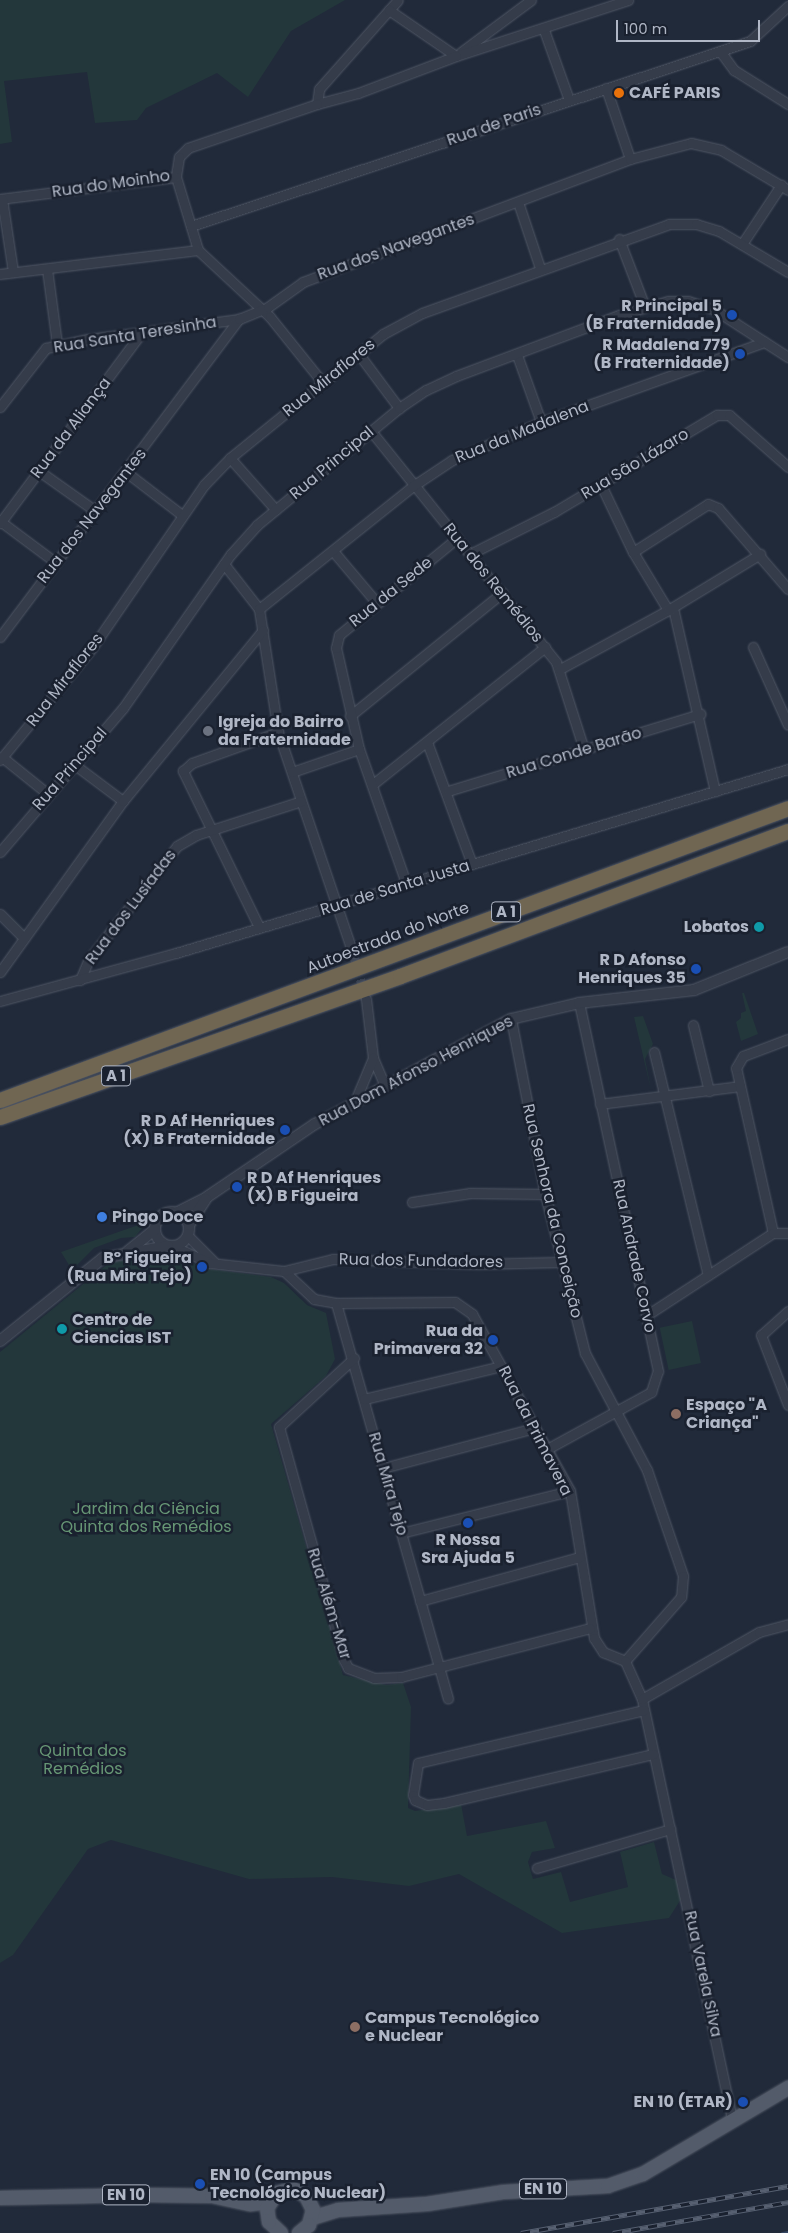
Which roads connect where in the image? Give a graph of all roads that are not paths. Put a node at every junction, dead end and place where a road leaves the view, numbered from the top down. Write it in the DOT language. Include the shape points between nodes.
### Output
graph roads {
  1 [pos="398,0"];
  2 [pos="531,0"];
  3 [pos="628,0"];
  4 [pos="788,6"];
  5 [pos="389,10"];
  6 [pos="544,30"];
  7 [pos="720,51"];
  8 [pos="456,56"];
  9 [pos="606,88"];
  10 [pos="569,100"];
  11 [pos="317,104"];
  12 [pos="788,104"];
  13 [pos="630,159"];
  14 [pos="176,177"];
  15 [pos="784,187"];
  16 [pos="1,199"];
  17 [pos="518,202"];
  18 [pos="191,226"];
  19 [pos="619,239"];
  20 [pos="742,244"];
  21 [pos="198,250"];
  22 [pos="540,268"];
  23 [pos="47,269"];
  24 [pos="13,272"];
  25 [pos="788,272"];
  26 [pos="0,274"];
  27 [pos="645,306"];
  28 [pos="260,310"];
  29 [pos="239,319"];
  30 [pos="141,333"];
  31 [pos="764,342"];
  32 [pos="57,344"];
  33 [pos="358,354"];
  34 [pos="517,355"];
  35 [pos="788,357"];
  36 [pos="322,382"];
  37 [pos="0,407"];
  38 [pos="399,408"];
  39 [pos="541,422"];
  40 [pos="371,431"];
  41 [pos="230,458"];
  42 [pos="788,467"];
  43 [pos="39,471"];
  44 [pos="126,472"];
  45 [pos="601,485"];
  46 [pos="413,486"];
  47 [pos="94,510"];
  48 [pos="276,510"];
  49 [pos="182,515"];
  50 [pos="0,522"];
  51 [pos="457,538"];
  52 [pos="333,551"];
  53 [pos="633,552"];
  54 [pos="472,553"];
  55 [pos="760,554"];
  56 [pos="55,562"];
  57 [pos="224,564"];
  58 [pos="788,589"];
  59 [pos="502,593"];
  60 [pos="376,602"];
  61 [pos="260,609"];
  62 [pos="670,609"];
  63 [pos="263,630"];
  64 [pos="0,637"];
  65 [pos="753,646"];
  66 [pos="545,647"];
  67 [pos="560,669"];
  68 [pos="700,714"];
  69 [pos="350,716"];
  70 [pos="788,725"];
  71 [pos="278,732"];
  72 [pos="428,742"];
  73 [pos="359,749"];
  74 [pos="584,750"];
  75 [pos="1,758"];
  76 [pos="75,764"];
  77 [pos="788,769"];
  78 [pos="292,772"];
  79 [pos="373,784"];
  80 [pos="448,791"];
  81 [pos="715,791"];
  82 [pos="48,794"];
  83 [pos="123,801"];
  84 [pos="302,801"];
  85 [pos="788,808"];
  86 [pos="212,829"];
  87 [pos="788,831"];
  88 [pos="0,852"];
  89 [pos="472,864"];
  90 [pos="406,883"];
  91 [pos="336,906"];
  92 [pos="0,914"];
  93 [pos="259,927"];
  94 [pos="24,938"];
  95 [pos="788,952"];
  96 [pos="353,954"];
  97 [pos="0,972"];
  98 [pos="80,980"];
  99 [pos="366,999"];
  100 [pos="0,1001"];
  101 [pos="579,1003"];
  102 [pos="512,1019"];
  103 [pos="693,1025"];
  104 [pos="788,1039"];
  105 [pos="654,1052"];
  106 [pos="372,1058"];
  107 [pos="385,1086"];
  108 [pos="740,1086"];
  109 [pos="709,1090"];
  110 [pos="667,1098"];
  111 [pos="0,1100"];
  112 [pos="355,1101"];
  113 [pos="600,1104"];
  114 [pos="0,1118"];
  115 [pos="545,1194"];
  116 [pos="207,1197"];
  117 [pos="412,1202"];
  118 [pos="176,1213"];
  119 [pos="155,1229"];
  120 [pos="188,1231"];
  121 [pos="773,1232"];
  122 [pos="788,1233"];
  123 [pos="171,1246"];
  124 [pos="126,1252"];
  125 [pos="560,1262"];
  126 [pos="217,1264"];
  127 [pos="284,1270"];
  128 [pos="708,1275"];
  129 [pos="336,1303"];
  130 [pos="788,1311"];
  131 [pos="647,1315"];
  132 [pos="0,1341"];
  133 [pos="354,1358"];
  134 [pos="501,1366"];
  135 [pos="364,1398"];
  136 [pos="788,1405"];
  137 [pos="617,1414"];
  138 [pos="534,1428"];
  139 [pos="547,1449"];
  140 [pos="383,1468"];
  141 [pos="570,1491"];
  142 [pos="401,1533"];
  143 [pos="580,1557"];
  144 [pos="420,1601"];
  145 [pos="788,1624"];
  146 [pos="590,1628"];
  147 [pos="625,1661"];
  148 [pos="438,1665"];
  149 [pos="448,1698"];
  150 [pos="642,1699"];
  151 [pos="644,1710"];
  152 [pos="653,1754"];
  153 [pos="670,1830"];
  154 [pos="537,1868"];
  155 [pos="788,2088"];
  156 [pos="732,2120"];
  157 [pos="0,2198"];
  158 [pos="310,2201"];
  159 [pos="268,2208"];
  160 [pos="338,2210"];
  161 [pos="312,2218"];
  162 [pos="275,2231"];
  163 [pos="299,2233"];
  1 -- 5 [label="street"];
  2 -- 8 [label="street"];
  3 -- 6 [label="street"];
  4 -- 7 [label="street, Rua de Paris" via="750,41"];
  5 -- 8 [label="street"];
  5 -- 11 [label="street" via="319,89"];
  6 -- 8 [label="street"];
  6 -- 10 [label="street"];
  7 -- 9 [label="street, Rua de Paris"];
  7 -- 12 [label="street" via="734,70"];
  8 -- 11 [label="street, Rua do Moinho" via="358,93"];
  9 -- 10 [label="street, Rua de Paris"];
  9 -- 13 [label="street"];
  10 -- 18 [label="street, Rua de Paris"];
  11 -- 14 [label="street, Rua do Moinho" via="188,148 179,157"];
  13 -- 15 [label="street, Rua dos Navegantes" via="691,143 721,150"];
  13 -- 17 [label="street, Rua dos Navegantes"];
  14 -- 16 [label="street, Rua do Moinho"];
  14 -- 18 [label="street"];
  15 -- 20 [label="street"];
  16 -- 24 [label="street"];
  17 -- 22 [label="street"];
  17 -- 28 [label="street, Rua dos Navegantes" via="319,273"];
  18 -- 21 [label="street"];
  19 -- 20 [label="street, Rua Miraflores" via="669,224 696,224"];
  19 -- 22 [label="street, Rua Miraflores"];
  19 -- 27 [label="street"];
  20 -- 25 [label="street, Rua Miraflores"];
  21 -- 23 [label="street"];
  21 -- 28 [label="street"];
  22 -- 33 [label="street, Rua Miraflores" via="422,313 383,334"];
  23 -- 24 [label="street"];
  23 -- 32 [label="street"];
  24 -- 26 [label="street"];
  27 -- 31 [label="street, Rua Principal" via="688,301 715,310"];
  27 -- 34 [label="street, Rua Principal"];
  28 -- 29 [label="street, Rua dos Navegantes"];
  28 -- 36 [label="street" via="270,317"];
  29 -- 30 [label="street, Rua Santa Teresinha"];
  29 -- 44 [label="street, Rua dos Navegantes"];
  30 -- 32 [label="street, Rua Santa Teresinha"];
  30 -- 43 [label="street, Rua da Aliança"];
  31 -- 35 [label="street, Rua Principal"];
  31 -- 39 [label="street, Rua da Madalena"];
  32 -- 37 [label="street, Rua Santa Teresinha" via="46,348 35,359"];
  33 -- 36 [label="street, Rua Miraflores"];
  33 -- 38 [label="street"];
  34 -- 38 [label="street, Rua Principal" via="456,376"];
  34 -- 39 [label="street"];
  36 -- 41 [label="street, Rua Miraflores"];
  38 -- 40 [label="street, Rua Principal"];
  39 -- 46 [label="street, Rua da Madalena" via="452,460"];
  40 -- 46 [label="street, Rua dos Remédios"];
  40 -- 48 [label="street, Rua Principal"];
  41 -- 48 [label="street"];
  41 -- 49 [label="street, Rua Miraflores" via="204,484"];
  42 -- 45 [label="street, Rua São Lázaro" via="729,414 717,415"];
  43 -- 47 [label="street"];
  43 -- 50 [label="street, Rua da Aliança"];
  44 -- 47 [label="street, Rua dos Navegantes"];
  44 -- 49 [label="street"];
  45 -- 53 [label="street"];
  45 -- 54 [label="street, Rua São Lázaro"];
  46 -- 51 [label="street, Rua dos Remédios"];
  46 -- 52 [label="street, Rua da Madalena"];
  47 -- 56 [label="street, Rua dos Navegantes"];
  48 -- 57 [label="street, Rua Principal" via="257,525"];
  49 -- 75 [label="street, Rua Miraflores" via="92,648"];
  50 -- 56 [label="street"];
  51 -- 54 [label="street, Rua dos Remédios"];
  51 -- 60 [label="street, Rua da Sede"];
  52 -- 60 [label="street"];
  52 -- 61 [label="street, Rua da Madalena"];
  53 -- 55 [label="street" via="708,504 718,508"];
  53 -- 62 [label="street"];
  54 -- 59 [label="street, Rua dos Remédios"];
  55 -- 58 [label="street"];
  55 -- 62 [label="street"];
  56 -- 64 [label="street, Rua dos Navegantes"];
  57 -- 61 [label="street"];
  57 -- 76 [label="street, Rua Principal" via="155,666"];
  59 -- 66 [label="street, Rua dos Remédios"];
  59 -- 69 [label="street"];
  60 -- 69 [label="street, Rua da Sede" via="339,635 336,648"];
  61 -- 63 [label="street"];
  62 -- 67 [label="street"];
  62 -- 68 [label="street"];
  63 -- 71 [label="street"];
  63 -- 83 [label="street"];
  65 -- 70 [label="street"];
  66 -- 67 [label="street, Rua dos Remédios"];
  66 -- 72 [label="street"];
  67 -- 74 [label="street, Rua dos Remédios"];
  68 -- 74 [label="street, Rua Conde Barão"];
  68 -- 81 [label="street"];
  69 -- 73 [label="street, Rua da Sede"];
  71 -- 78 [label="street"];
  71 -- 86 [label="street" via="192,762 183,771"];
  72 -- 79 [label="street"];
  72 -- 80 [label="street"];
  73 -- 78 [label="street"];
  73 -- 79 [label="street, Rua da Sede"];
  74 -- 80 [label="street, Rua Conde Barão"];
  75 -- 82 [label="street"];
  76 -- 82 [label="street, Rua Principal"];
  76 -- 83 [label="street"];
  77 -- 81 [label="street, Rua de Santa Justa"];
  78 -- 84 [label="street"];
  79 -- 90 [label="street, Rua da Sede"];
  80 -- 89 [label="street"];
  81 -- 89 [label="street, Rua de Santa Justa"];
  82 -- 88 [label="street, Rua Principal"];
  83 -- 94 [label="street"];
  84 -- 86 [label="street, Rua dos Lusíadas"];
  84 -- 91 [label="street"];
  85 -- 111 [label="highway, Autoestrada do Norte / A 1"];
  86 -- 93 [label="street"];
  86 -- 98 [label="street, Rua dos Lusíadas" via="177,846 89,959"];
  87 -- 114 [label="highway, A 1" via="400,976"];
  89 -- 90 [label="street, Rua de Santa Justa"];
  90 -- 91 [label="street, Rua de Santa Justa"];
  91 -- 93 [label="street, Rua de Santa Justa"];
  91 -- 96 [label="street"];
  92 -- 94 [label="street"];
  93 -- 98 [label="street, Rua de Santa Justa"];
  94 -- 97 [label="street"];
  95 -- 101 [label="street, Rua Dom Afonso Henriques" via="694,990"];
  98 -- 100 [label="street, Rua de Santa Justa"];
  99 -- 106 [label="street"];
  101 -- 102 [label="street, Rua Dom Afonso Henriques"];
  101 -- 113 [label="street, Rua Andrade Corvo"];
  102 -- 107 [label="street, Rua Dom Afonso Henriques"];
  102 -- 115 [label="street, Rua Senhora da Conceição"];
  103 -- 109 [label="street"];
  104 -- 108 [label="street" via="743,1056 736,1068"];
  105 -- 110 [label="street"];
  106 -- 107 [label="street"];
  106 -- 112 [label="street"];
  107 -- 112 [label="street, Rua Dom Afonso Henriques"];
  108 -- 109 [label="street"];
  108 -- 121 [label="street"];
  109 -- 110 [label="street"];
  110 -- 113 [label="street"];
  110 -- 128 [label="street"];
  112 -- 116 [label="street, Rua Dom Afonso Henriques"];
  113 -- 131 [label="street, Rua Andrade Corvo"];
  115 -- 117 [label="street" via="470,1193"];
  115 -- 125 [label="street, Rua Senhora da Conceição"];
  116 -- 118 [label="street, Rua Dom Afonso Henriques"];
  116 -- 120 [label="street, Rua Dom Afonso Henriques"];
  118 -- 119 [label="street" via="162,1215"];
  118 -- 120 [label="street" via="184,1217"];
  119 -- 123 [label="street" via="159,1240"];
  119 -- 124 [label="street"];
  120 -- 123 [label="street"];
  120 -- 126 [label="street"];
  121 -- 122 [label="street"];
  121 -- 128 [label="street"];
  123 -- 124 [label="street"];
  123 -- 126 [label="street" via="204,1262"];
  124 -- 132 [label="street" via="103,1258"];
  125 -- 127 [label="street, Rua dos Fundadores" via="478,1264 333,1259"];
  125 -- 137 [label="street, Rua Senhora da Conceição" via="585,1352"];
  126 -- 127 [label="street"];
  127 -- 129 [label="street, Rua da Primavera" via="314,1299"];
  128 -- 131 [label="street"];
  129 -- 133 [label="street, Rua Mira Tejo"];
  129 -- 134 [label="street, Rua da Primavera" via="455,1302 472,1314"];
  130 -- 136 [label="street" via="760,1335"];
  131 -- 137 [label="street, Rua Andrade Corvo" via="658,1371 651,1392"];
  133 -- 135 [label="street, Rua Mira Tejo"];
  133 -- 148 [label="street, Rua Além-Mar" via="278,1427 344,1660 356,1672 374,1678 400,1677"];
  134 -- 135 [label="street"];
  134 -- 138 [label="street, Rua da Primavera"];
  135 -- 140 [label="street, Rua Mira Tejo"];
  137 -- 139 [label="street, Rua Andrade Corvo"];
  137 -- 147 [label="street, Rua Senhora da Conceição" via="647,1470 683,1576 681,1597"];
  138 -- 139 [label="street, Rua da Primavera"];
  138 -- 140 [label="street"];
  139 -- 141 [label="street, Rua da Primavera"];
  140 -- 142 [label="street, Rua Mira Tejo"];
  141 -- 142 [label="street"];
  141 -- 143 [label="street, Rua da Primavera"];
  142 -- 144 [label="street, Rua Mira Tejo"];
  143 -- 144 [label="street"];
  143 -- 146 [label="street, Rua da Primavera"];
  144 -- 148 [label="street, Rua Mira Tejo"];
  145 -- 150 [label="street" via="759,1632"];
  146 -- 147 [label="street, Rua da Primavera" via="603,1652"];
  146 -- 148 [label="street, Rua Além-Mar"];
  147 -- 150 [label="street"];
  148 -- 149 [label="street, Rua Mira Tejo"];
  150 -- 151 [label="street"];
  151 -- 152 [label="street"];
  151 -- 152 [label="street" via="416,1766 416,1800 427,1805 444,1803"];
  152 -- 153 [label="street"];
  153 -- 154 [label="street"];
  153 -- 156 [label="street, Rua Varela Silva"];
  155 -- 156 [label="main road, EN 10"];
  156 -- 160 [label="main road, EN 10" via="643,2174 608,2186 551,2188 427,2204"];
  157 -- 159 [label="main road, EN 10" via="212,2196"];
  158 -- 159 [label="main road, EN 10" via="293,2190 277,2194"];
  158 -- 160 [label="main road, EN 10"];
  158 -- 161 [label="main road"];
  159 -- 162 [label="main road"];
  160 -- 161 [label="main road, EN 10"];
  161 -- 163 [label="main road"];
}
